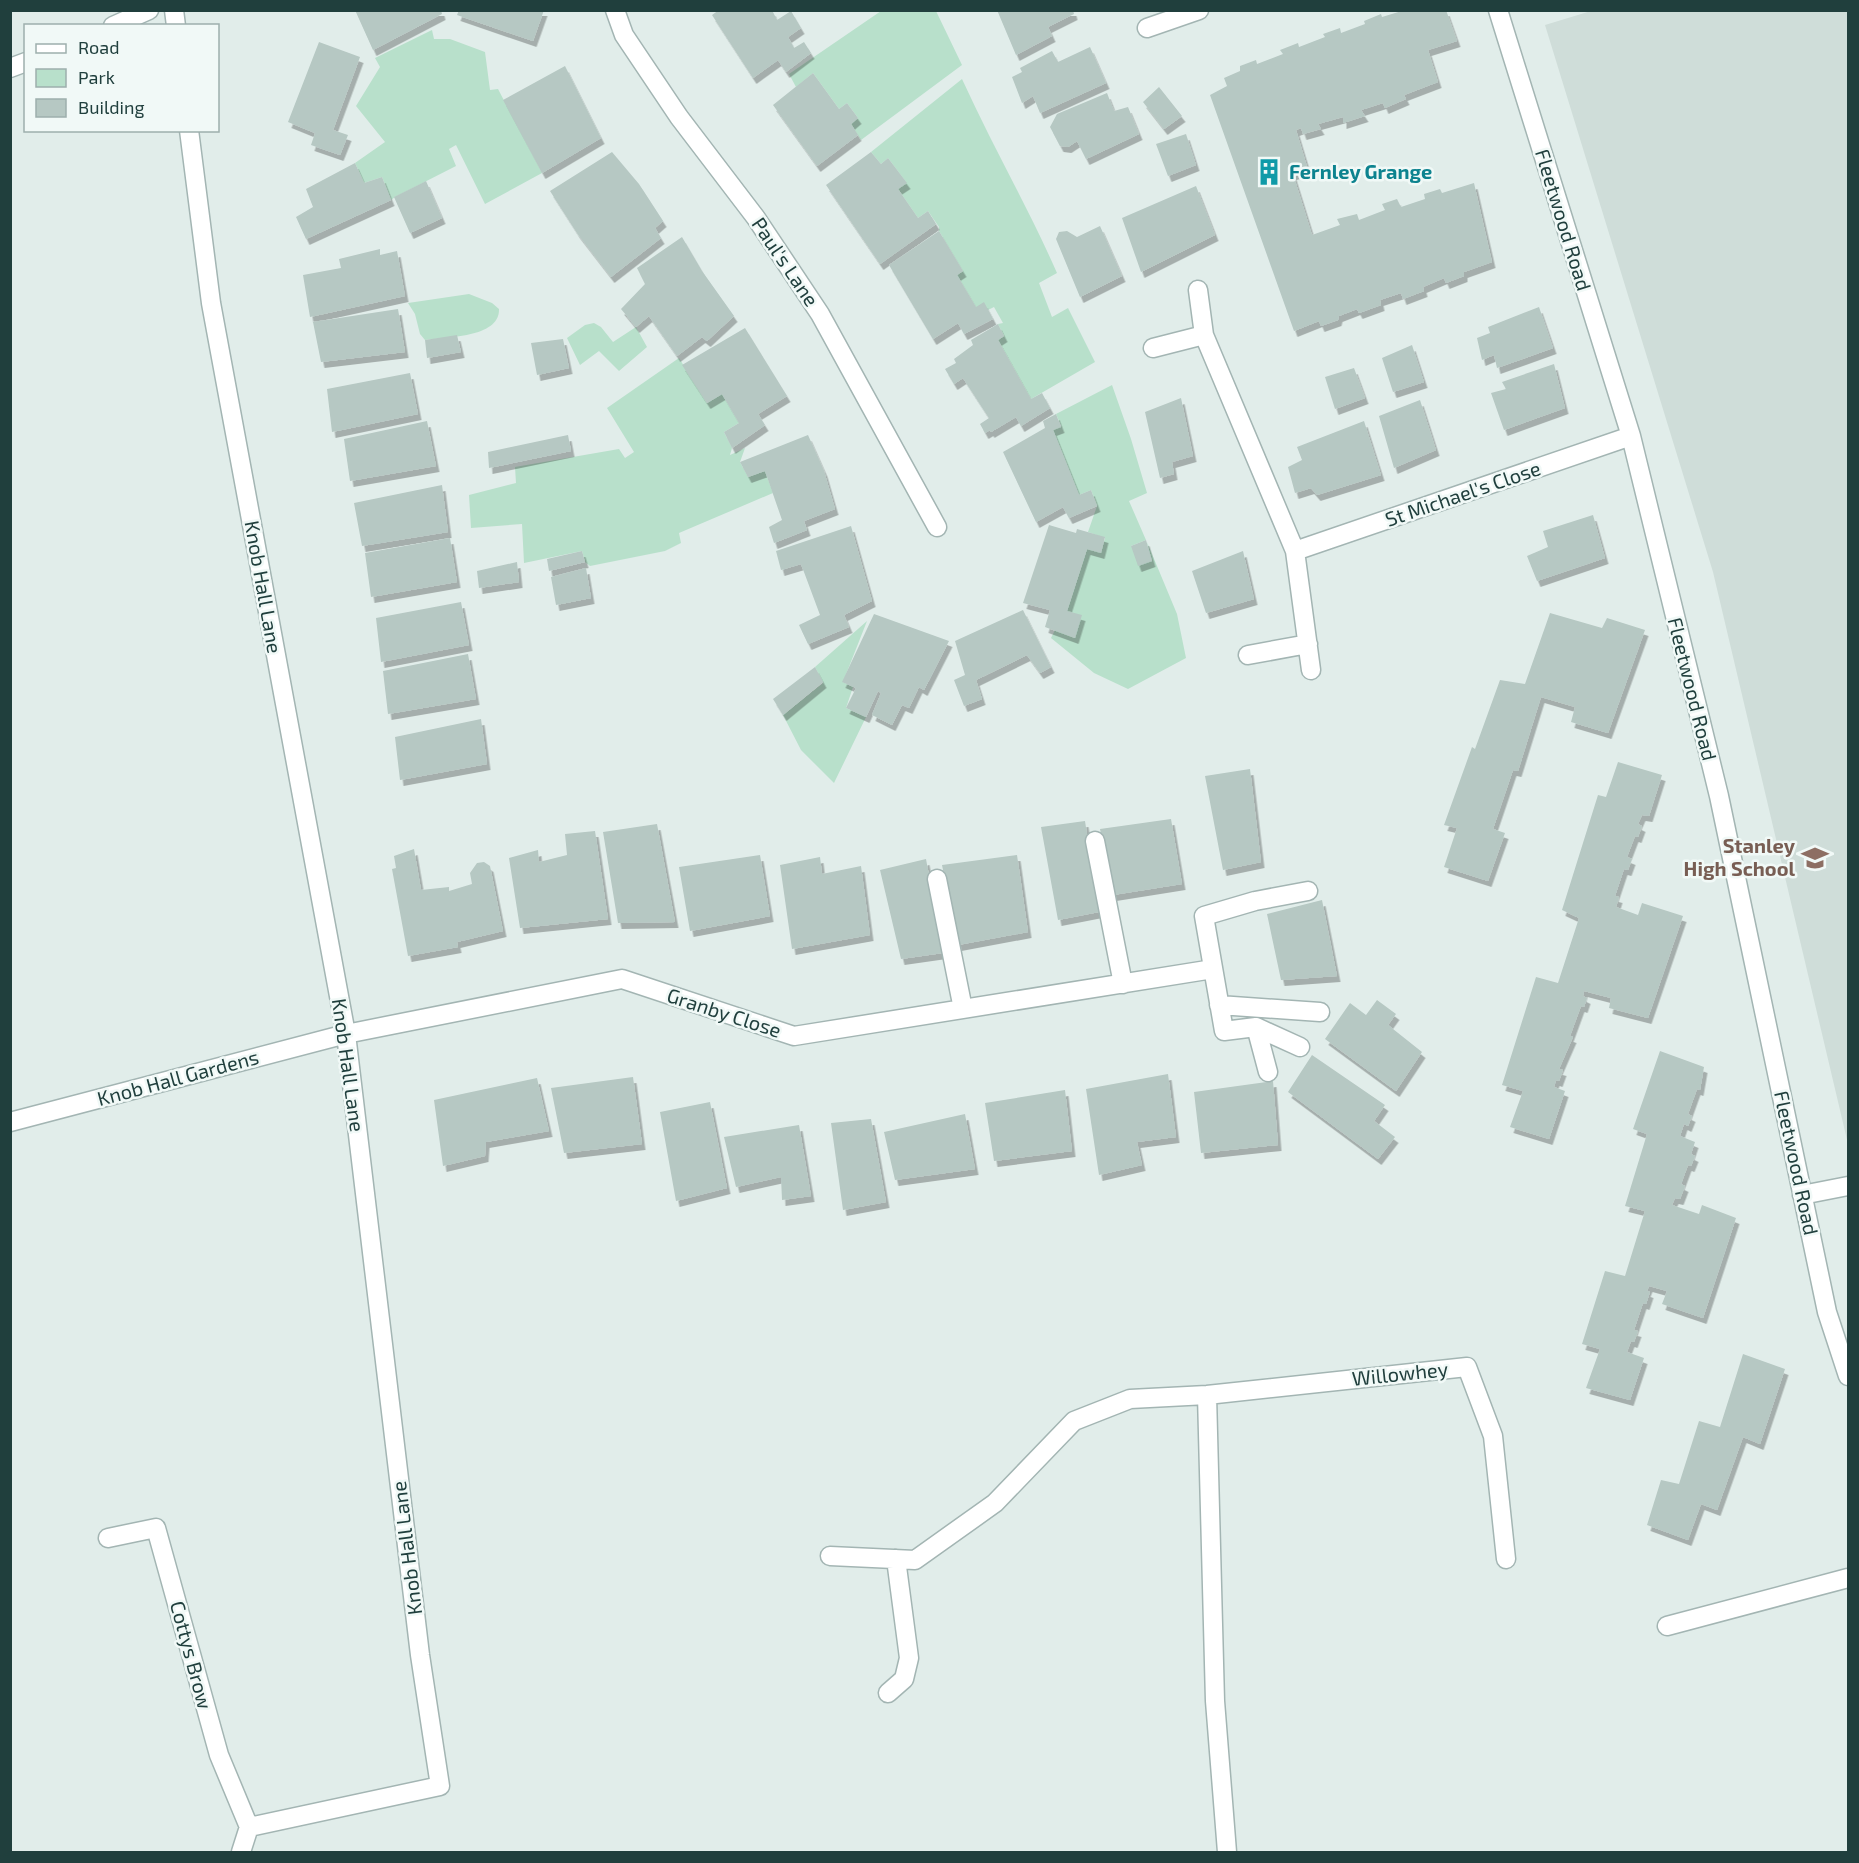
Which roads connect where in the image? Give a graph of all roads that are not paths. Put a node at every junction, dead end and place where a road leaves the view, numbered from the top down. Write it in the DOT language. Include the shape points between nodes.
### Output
graph roads {
  1 [pos="150,10"];
  2 [pos="615,10"];
  3 [pos="1199,10"];
  4 [pos="1498,10"];
  5 [pos="118,24"];
  6 [pos="1147,28"];
  7 [pos="189,132"];
  8 [pos="1198,290"];
  9 [pos="1204,335"];
  10 [pos="1153,348"];
  11 [pos="1631,436"];
  12 [pos="937,527"];
  13 [pos="1295,551"];
  14 [pos="1308,644"];
  15 [pos="1248,655"];
  16 [pos="1311,670"];
  17 [pos="1095,841"];
  18 [pos="937,879"];
  19 [pos="1308,891"];
  20 [pos="1213,969"];
  21 [pos="1123,984"];
  22 [pos="1219,1005"];
  23 [pos="963,1009"];
  24 [pos="1320,1011"];
  25 [pos="1256,1028"];
  26 [pos="346,1034"];
  27 [pos="1300,1047"];
  28 [pos="1268,1072"];
  29 [pos="10,1122"];
  30 [pos="1848,1186"];
  31 [pos="1802,1195"];
  32 [pos="1848,1376"];
  33 [pos="1207,1395"];
  34 [pos="108,1538"];
  35 [pos="830,1556"];
  36 [pos="896,1559"];
  37 [pos="1506,1559"];
  38 [pos="1848,1578"];
  39 [pos="1667,1626"];
  40 [pos="888,1693"];
  41 [pos="249,1827"];
  42 [pos="241,1852"];
  43 [pos="1227,1852"];
  1 -- 5 [label="street"];
  2 -- 12 [label="street, Paul's Lane" via="624,35 679,117 756,218 820,314"];
  3 -- 6 [label="street"];
  4 -- 11 [label="street, Fleetwood Road"];
  7 -- 26 [label="street, Knob Hall Lane" via="211,303"];
  8 -- 9 [label="street"];
  9 -- 10 [label="street"];
  9 -- 13 [label="street"];
  11 -- 13 [label="street, St Michael's Close"];
  11 -- 31 [label="street, Fleetwood Road" via="1719,796"];
  13 -- 14 [label="street"];
  14 -- 15 [label="street"];
  14 -- 16 [label="street"];
  17 -- 21 [label="street"];
  18 -- 23 [label="street"];
  19 -- 20 [label="street" via="1204,916"];
  20 -- 21 [label="street, Granby Close"];
  20 -- 22 [label="street"];
  21 -- 23 [label="street, Granby Close"];
  22 -- 24 [label="street"];
  22 -- 25 [label="street" via="1224,1031"];
  23 -- 26 [label="street, Granby Close" via="794,1036 622,980"];
  25 -- 27 [label="street"];
  25 -- 28 [label="street"];
  26 -- 29 [label="street, Knob Hall Gardens"];
  26 -- 41 [label="street, Knob Hall Lane" via="420,1655 440,1786"];
  30 -- 31 [label="street"];
  31 -- 32 [label="street, Fleetwood Road" via="1827,1312"];
  33 -- 36 [label="street, Willowhey" via="1130,1399 1074,1421 995,1503 915,1560"];
  33 -- 37 [label="street, Willowhey" via="1467,1367 1493,1436"];
  33 -- 43 [label="street" via="1215,1701"];
  34 -- 41 [label="street, Cottys Brow" via="156,1528 219,1755"];
  35 -- 36 [label="street, Willowhey"];
  36 -- 40 [label="street" via="909,1658 904,1679"];
  38 -- 39 [label="street"];
  41 -- 42 [label="street"];
}
